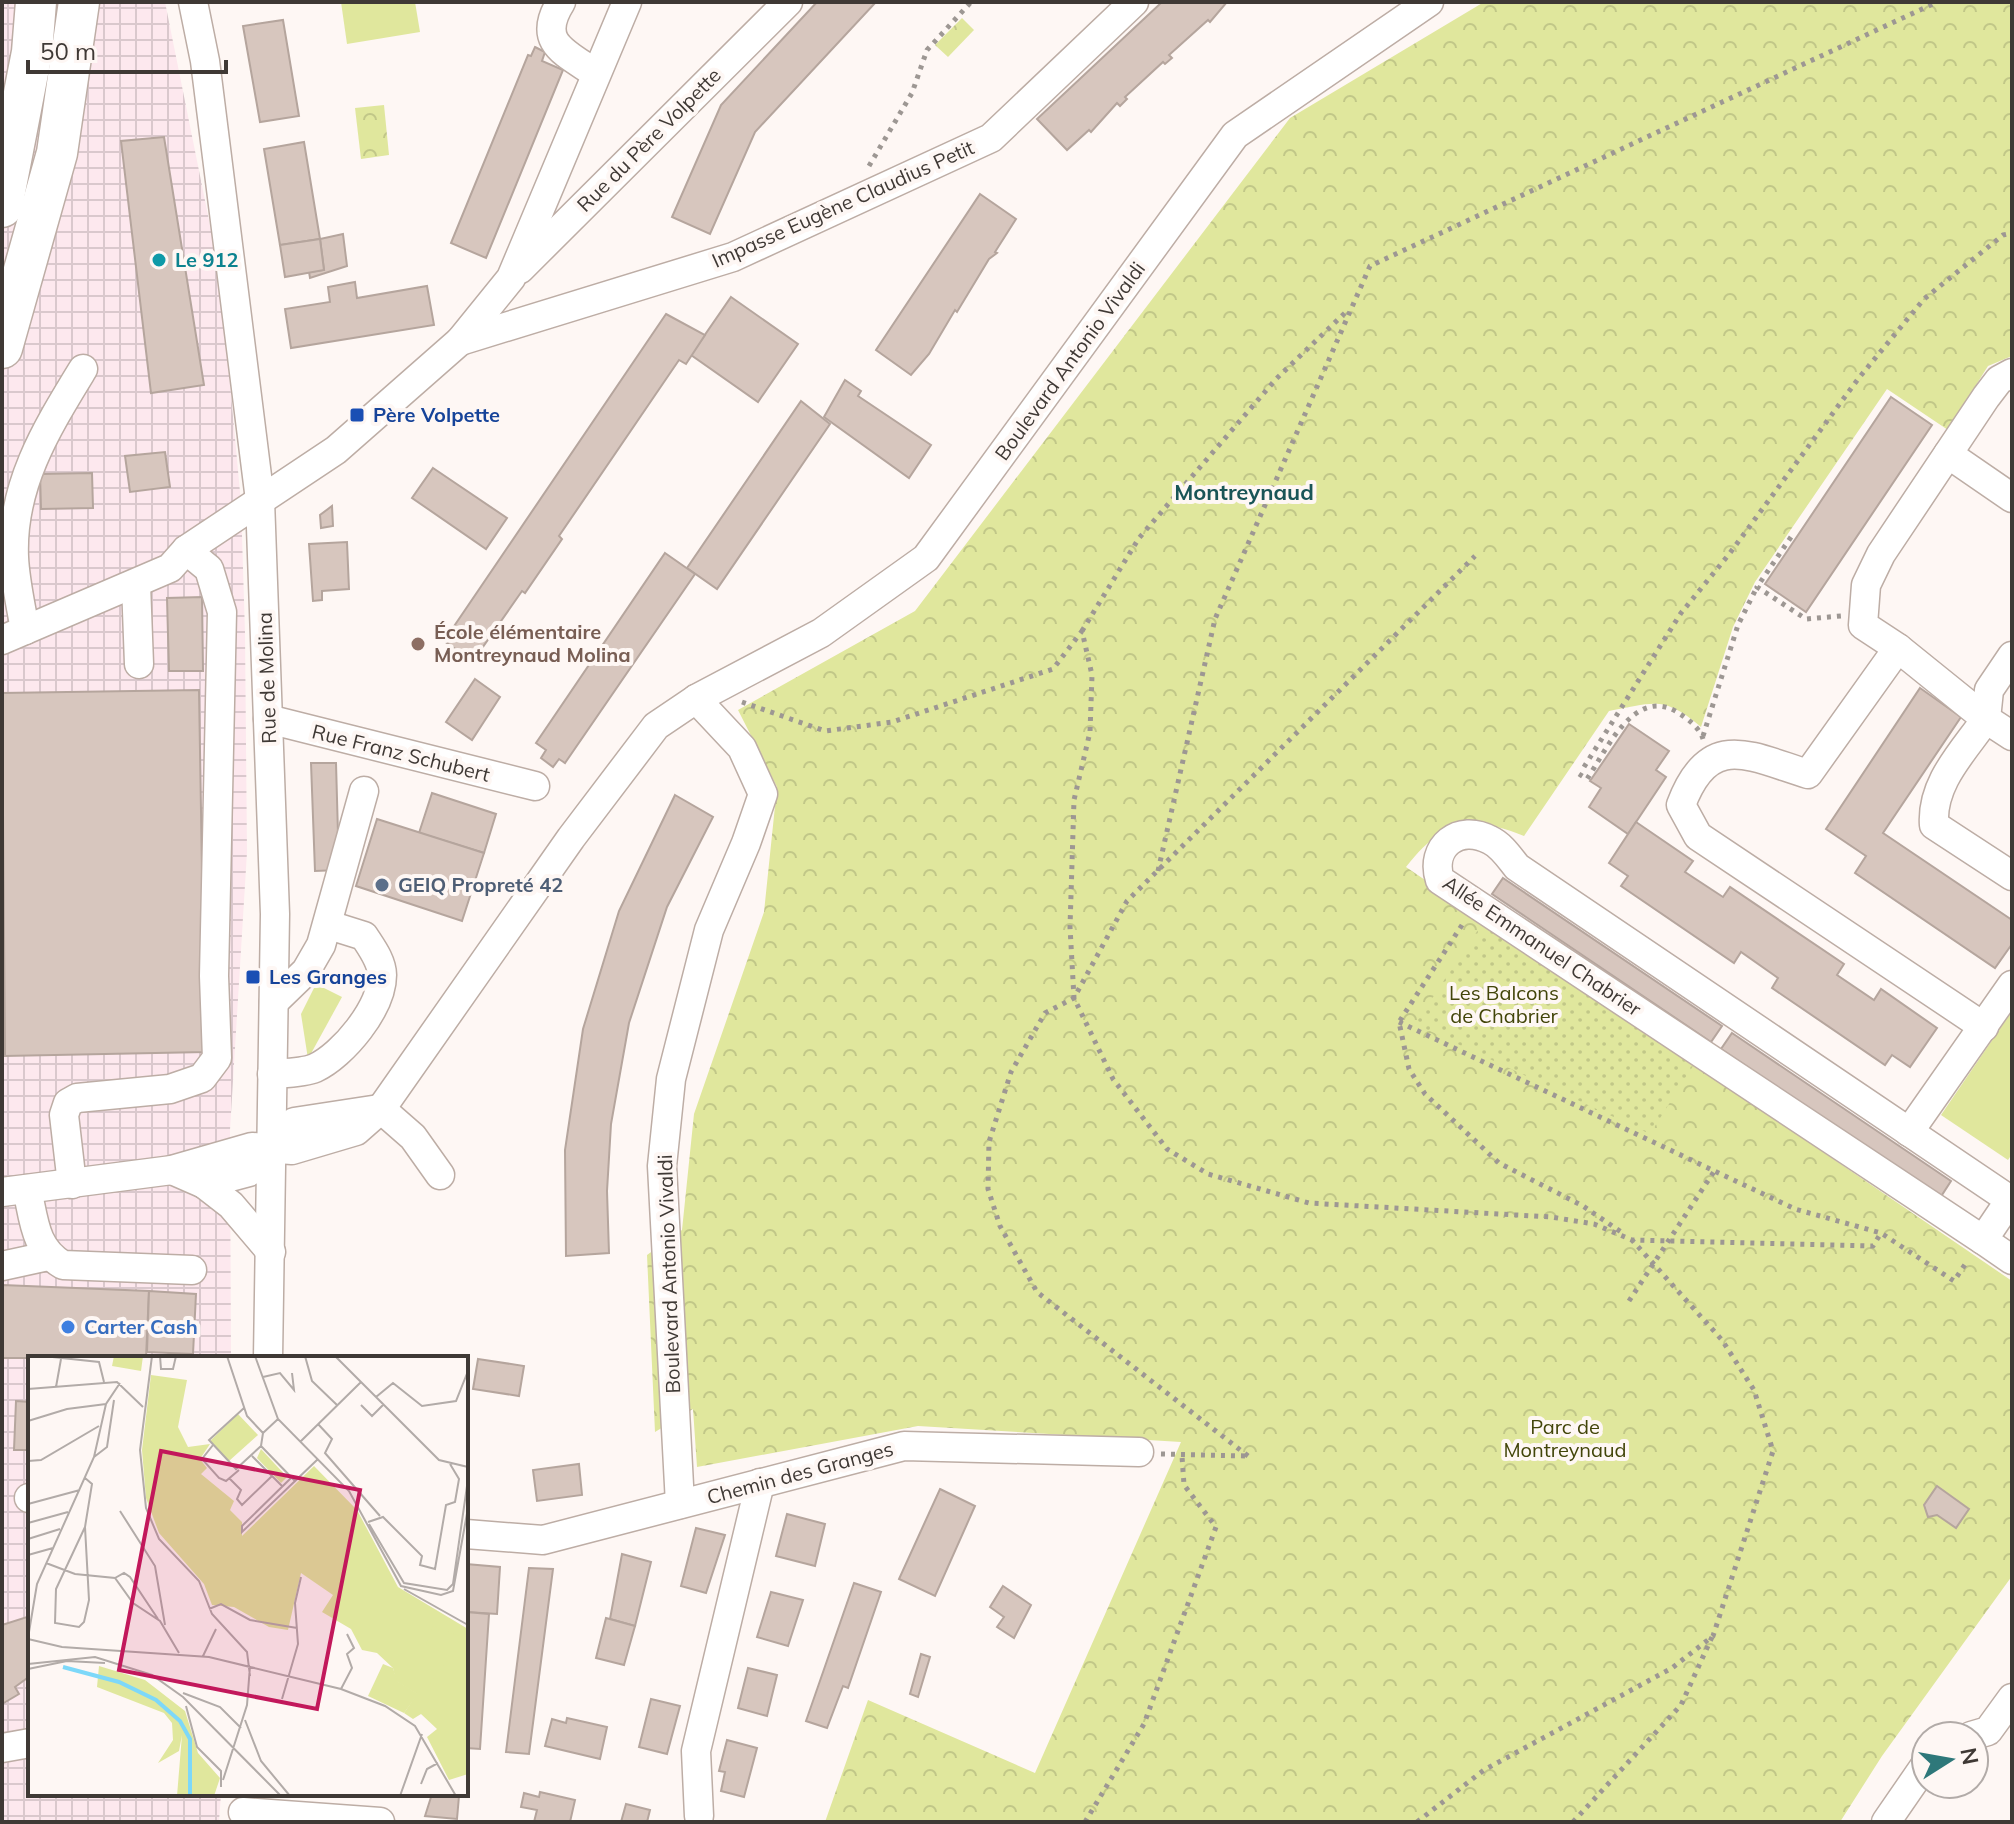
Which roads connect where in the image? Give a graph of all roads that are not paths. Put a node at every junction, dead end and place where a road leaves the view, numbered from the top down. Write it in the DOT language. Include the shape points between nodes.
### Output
graph roads {
  1 [pos="36,2"];
  2 [pos="79,2"];
  3 [pos="193,2"];
  4 [pos="561,2"];
  5 [pos="627,2"];
  6 [pos="788,2"];
  7 [pos="1134,2"];
  8 [pos="1429,2"];
  9 [pos="595,73"];
  10 [pos="2,207"];
  11 [pos="511,278"];
  12 [pos="460,341"];
  13 [pos="2,348"];
  14 [pos="83,369"];
  15 [pos="2012,373"];
  16 [pos="1948,454"];
  17 [pos="2012,498"];
  18 [pos="260,500"];
  19 [pos="186,550"];
  20 [pos="136,584"];
  21 [pos="13,635"];
  22 [pos="1898,648"];
  23 [pos="2012,656"];
  24 [pos="139,664"];
  25 [pos="696,699"];
  26 [pos="268,719"];
  27 [pos="1986,719"];
  28 [pos="2012,736"];
  29 [pos="535,786"];
  30 [pos="364,791"];
  31 [pos="2012,876"];
  32 [pos="329,925"];
  33 [pos="2012,985"];
  34 [pos="274,1002"];
  35 [pos="1984,1027"];
  36 [pos="272,1074"];
  37 [pos="381,1109"];
  38 [pos="1909,1132"];
  39 [pos="269,1146"];
  40 [pos="172,1170"];
  41 [pos="440,1175"];
  42 [pos="72,1184"];
  43 [pos="204,1184"];
  44 [pos="15,1190"];
  45 [pos="2011,1198"];
  46 [pos="1983,1240"];
  47 [pos="271,1252"];
  48 [pos="48,1256"];
  49 [pos="2012,1260"];
  50 [pos="2,1266"];
  51 [pos="192,1270"];
  52 [pos="268,1356"];
  53 [pos="1139,1452"];
  54 [pos="760,1483"];
  55 [pos="680,1504"];
  56 [pos="468,1534"];
  57 [pos="2012,1698"];
  58 [pos="1990,1728"];
  59 [pos="28,1743"];
  60 [pos="2,1748"];
  61 [pos="1910,1787"];
  62 [pos="243,1809"];
  63 [pos="699,1816"];
  64 [pos="380,1822"];
  65 [pos="1886,1822"];
  1 -- 10 [label="highway" via="32,52"];
  2 -- 13 [label="highway" via="57,153"];
  3 -- 18 [label="street, Rue de Molina" via="205,61"];
  4 -- 9 [label="street" via="550,19 550,34 559,50"];
  5 -- 9 [label="street, Rue du Père Volpette"];
  6 -- 11 [label="street, Rue du Père Volpette"];
  7 -- 12 [label="street, Impasse Eugène Claudius Petit" via="991,138 733,257"];
  8 -- 25 [label="street, Boulevard Antonio Vivaldi" via="1235,135 926,558 821,633"];
  9 -- 11 [label="street, Rue du Père Volpette"];
  11 -- 12 [label="street, Rue du Père Volpette"];
  12 -- 18 [label="street, Rue du Père Volpette" via="336,450"];
  14 -- 21 [label="street" via="37,445 19,500"];
  15 -- 16 [label="street" via="1999,380"];
  16 -- 17 [label="street"];
  16 -- 22 [label="street" via="1866,585 1863,625"];
  18 -- 19 [label="street, Rue du Père Volpette"];
  18 -- 26 [label="street, Rue de Molina"];
  19 -- 20 [label="street, Rue du Père Volpette" via="170,568"];
  19 -- 42 [label="street" via="209,569 222,612 217,1058 202,1078 170,1089 68,1103 64,1115"];
  20 -- 21 [label="street, Rue du Père Volpette"];
  20 -- 24 [label="street"];
  22 -- 27 [label="street"];
  22 -- 35 [label="street" via="1808,774 1740,753 1721,753 1690,781 1681,805 1698,836"];
  23 -- 27 [label="street" via="1989,690"];
  25 -- 37 [label="street, Boulevard Antonio Vivaldi" via="656,726"];
  25 -- 55 [label="street, Boulevard Antonio Vivaldi" via="742,748 763,794 709,930 671,1079 662,1166"];
  26 -- 29 [label="street, Rue Franz Schubert"];
  26 -- 34 [label="street, Rue de Molina"];
  27 -- 28 [label="street"];
  27 -- 31 [label="street" via="1937,789 1934,825"];
  30 -- 32 [label="street"];
  32 -- 34 [label="street" via="306,971"];
  32 -- 36 [label="street" via="364,936 377,955 382,975 376,999 351,1041 336,1055 312,1069"];
  33 -- 35 [label="street"];
  34 -- 36 [label="street, Rue de Molina"];
  35 -- 38 [label="street"];
  36 -- 39 [label="street, Rue de Molina"];
  37 -- 39 [label="street" via="294,1122"];
  37 -- 41 [label="street" via="413,1137"];
  38 -- 45 [label="street, Allée Emmanuel Chabrier"];
  38 -- 46 [label="street, Allée Emmanuel Chabrier" via="1517,867 1493,841 1464,836 1437,853 1440,880"];
  39 -- 40 [label="street" via="232,1150"];
  39 -- 43 [label="street" via="249,1172"];
  39 -- 47 [label="street, Rue de Molina"];
  40 -- 42 [label="street"];
  40 -- 43 [label="street"];
  42 -- 44 [label="street"];
  43 -- 47 [label="street" via="231,1205"];
  44 -- 48 [label="street"];
  45 -- 46 [label="street"];
  46 -- 49 [label="street"];
  47 -- 52 [label="street, Rue de Molina"];
  48 -- 50 [label="street"];
  48 -- 51 [label="street" via="63,1265"];
  53 -- 54 [label="street, Chemin des Granges" via="904,1446"];
  54 -- 55 [label="street, Chemin des Granges"];
  54 -- 63 [label="street" via="696,1751"];
  55 -- 56 [label="street, Chemin des Granges" via="543,1540"];
  57 -- 58 [label="street"];
  59 -- 60 [label="street"];
  61 -- 65 [label="street"];
  62 -- 64 [label="street"];
}
